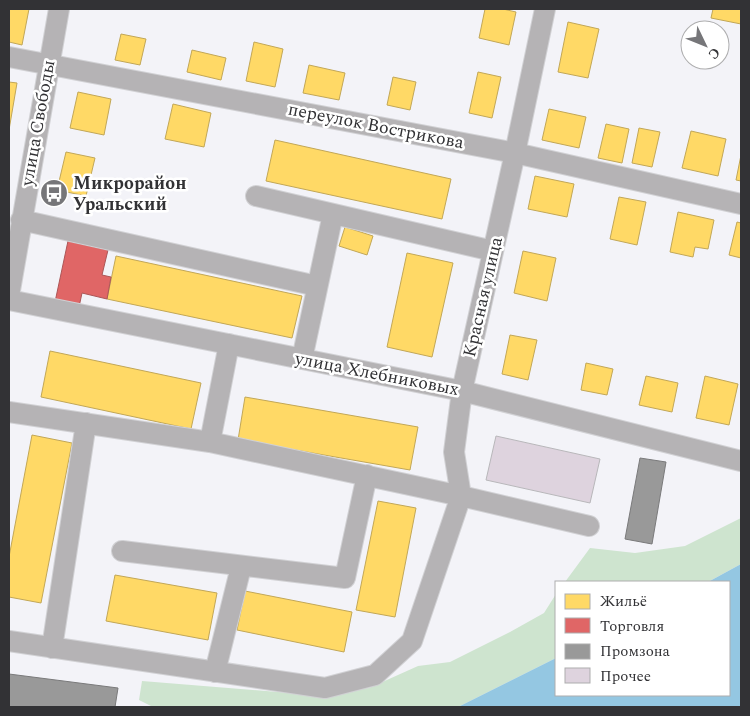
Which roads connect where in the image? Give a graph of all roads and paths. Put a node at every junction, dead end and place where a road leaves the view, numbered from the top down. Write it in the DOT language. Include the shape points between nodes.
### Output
graph roads {
  1 [pos="59,9"];
  2 [pos="545,9"];
  3 [pos="9,57"];
  4 [pos="49,64"];
  5 [pos="515,153"];
  6 [pos="256,196"];
  7 [pos="741,204"];
  8 [pos="333,214"];
  9 [pos="21,220"];
  10 [pos="493,251"];
  11 [pos="317,286"];
  12 [pos="9,296"];
  13 [pos="9,300"];
  14 [pos="229,344"];
  15 [pos="302,359"];
  16 [pos="462,391"];
  17 [pos="9,412"];
  18 [pos="86,423"];
  19 [pos="210,442"];
  20 [pos="741,461"];
  21 [pos="367,475"];
  22 [pos="461,496"];
  23 [pos="589,526"];
  24 [pos="122,551"];
  25 [pos="242,566"];
  26 [pos="9,641"];
  27 [pos="52,648"];
  28 [pos="215,672"];
  1 -- 4 [label="street, улица Свободы"];
  2 -- 5 [label="street, Красная улица"];
  3 -- 4 [label="street, переулок Вострикова"];
  4 -- 5 [label="street, переулок Вострикова"];
  4 -- 9 [label="street, улица Свободы"];
  5 -- 7 [label="street, переулок Вострикова"];
  5 -- 10 [label="street, Красная улица"];
  6 -- 8 [label="street"];
  8 -- 10 [label="street"];
  8 -- 11 [label="street"];
  9 -- 11 [label="street"];
  9 -- 12 [label="street, улица Свободы"];
  10 -- 16 [label="street, Красная улица"];
  11 -- 15 [label="street"];
  13 -- 14 [label="street, улица Хлебниковых"];
  14 -- 15 [label="street, улица Хлебниковых"];
  14 -- 19 [label="street"];
  15 -- 16 [label="street, улица Хлебниковых"];
  16 -- 20 [label="street, улица Хлебниковых"];
  16 -- 22 [label="street, Красная улица" via="454,452"];
  17 -- 18 [label="street"];
  18 -- 19 [label="street"];
  18 -- 27 [label="street"];
  19 -- 21 [label="street"];
  21 -- 22 [label="street"];
  21 -- 25 [label="street" via="345,578"];
  22 -- 23 [label="street"];
  22 -- 28 [label="street, Красная улица" via="412,641 375,675 325,688"];
  24 -- 25 [label="street"];
  25 -- 28 [label="street"];
  26 -- 27 [label="street"];
  27 -- 28 [label="street"];
}
